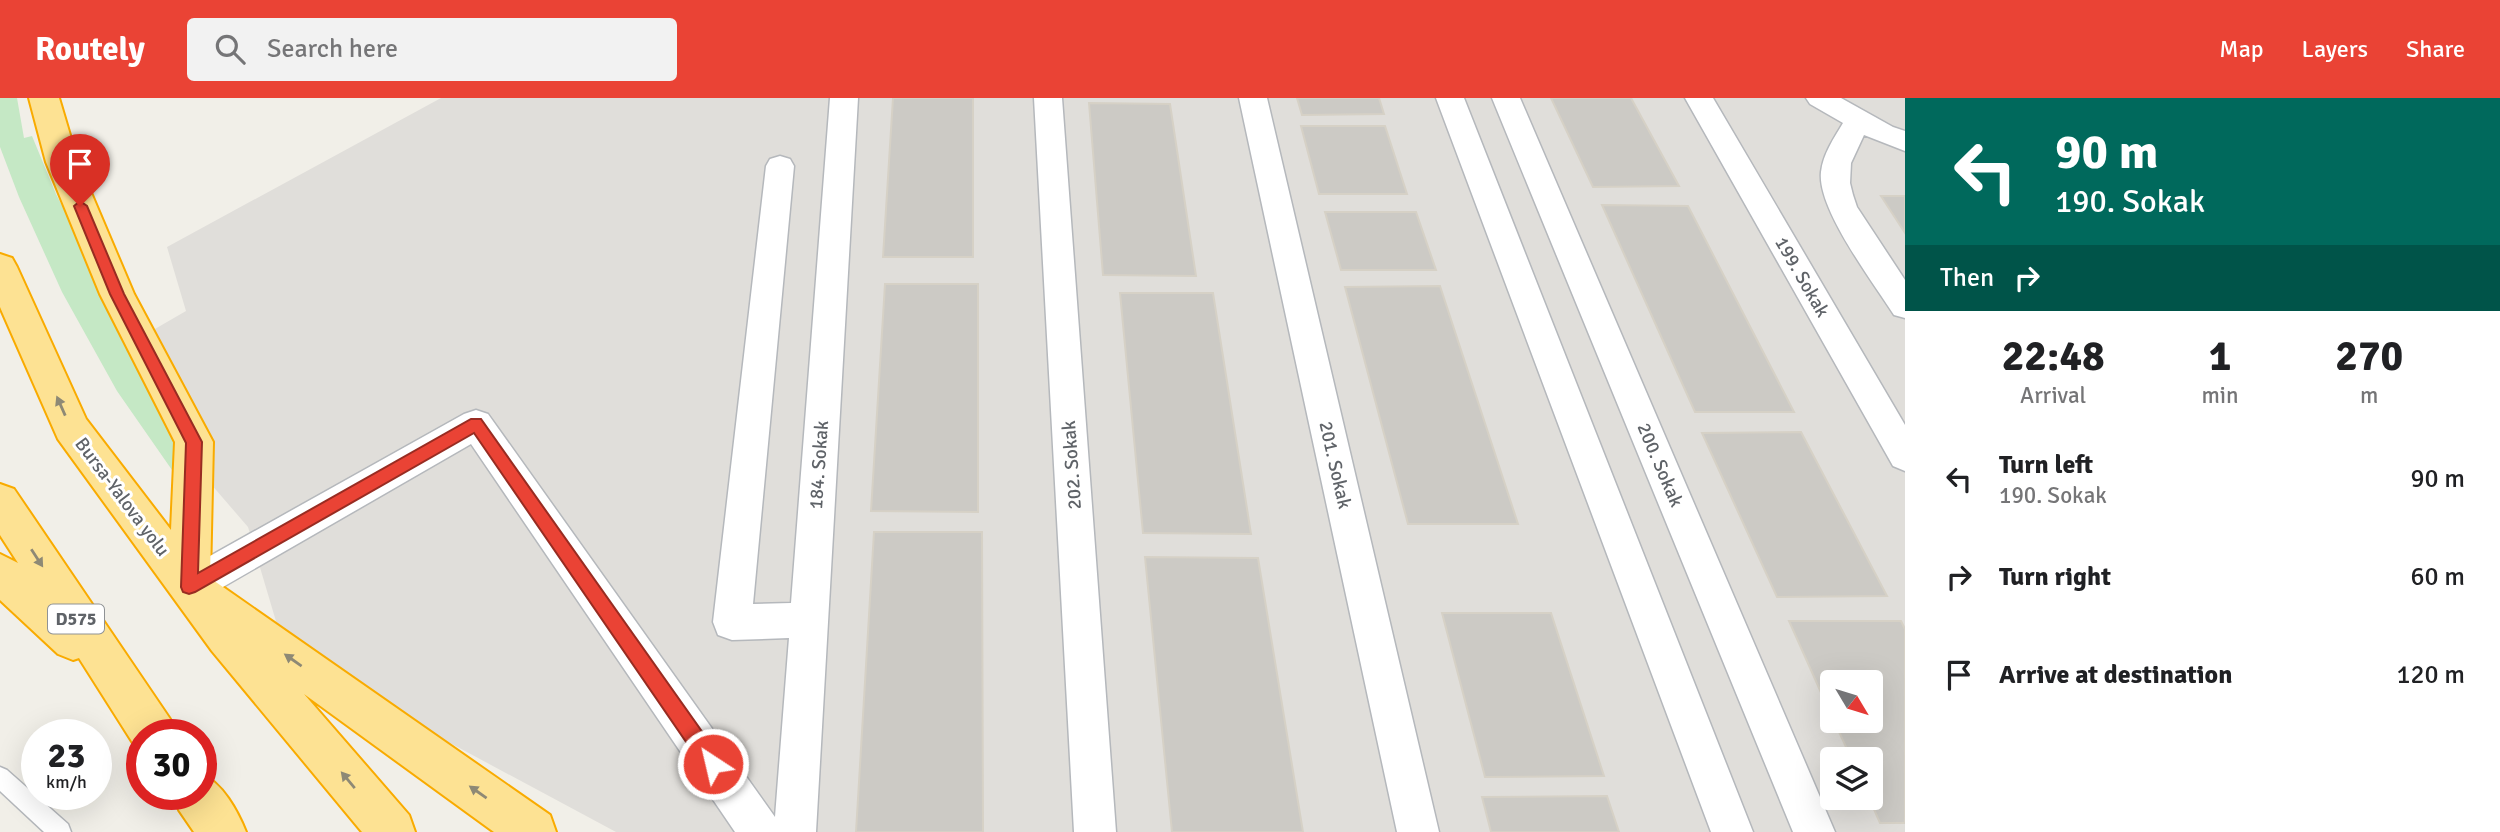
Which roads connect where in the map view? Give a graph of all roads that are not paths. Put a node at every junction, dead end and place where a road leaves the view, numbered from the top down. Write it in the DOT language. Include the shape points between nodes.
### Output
graph roads {
  1 [pos="44,98"];
  2 [pos="844,98"];
  3 [pos="1048,98"];
  4 [pos="1252,98"];
  5 [pos="1450,98"];
  6 [pos="1506,98"];
  7 [pos="1699,98"];
  8 [pos="1820,98"];
  9 [pos="1859,120"];
  10 [pos="1905,141"];
  11 [pos="780,166"];
  12 [pos="0,267"];
  13 [pos="1905,306"];
  14 [pos="1905,456"];
  15 [pos="0,501"];
  16 [pos="0,573"];
  17 [pos="189,587"];
  18 [pos="809,620"];
  19 [pos="113,676"];
  20 [pos="143,719"];
  21 [pos="0,777"];
  22 [pos="60,832"];
  23 [pos="392,832"];
  24 [pos="533,832"];
  25 [pos="760,832"];
  26 [pos="795,832"];
  27 [pos="1096,832"];
  28 [pos="1418,832"];
  29 [pos="1732,832"];
  30 [pos="1814,832"];
  1 -- 17 [label="highway" via="62,162 117,294 194,442"];
  2 -- 18 [label="street, 184. Sokak"];
  3 -- 27 [label="street, 202. Sokak"];
  4 -- 28 [label="street, 201. Sokak"];
  5 -- 29 [label="street"];
  6 -- 30 [label="street, 200. Sokak"];
  7 -- 14 [label="street, 199. Sokak"];
  8 -- 9 [label="street"];
  9 -- 10 [label="street"];
  9 -- 13 [label="street" via="1835,166 1836,193"];
  11 -- 18 [label="street" via="732,622"];
  17 -- 12 [label="highway, Bursa-Yalova yolu, one-way" via="71,428"];
  15 -- 19 [label="highway, D575, one-way"];
  16 -- 19 [label="highway"];
  23 -- 17 [label="highway, Bursa-Yalova yolu, one-way"];
  24 -- 17 [label="highway, one-way"];
  17 -- 25 [label="street" via="476,424"];
  18 -- 26 [label="street, 184. Sokak"];
  19 -- 20 [label="highway, D575"];
  21 -- 22 [label="lane"];
}
